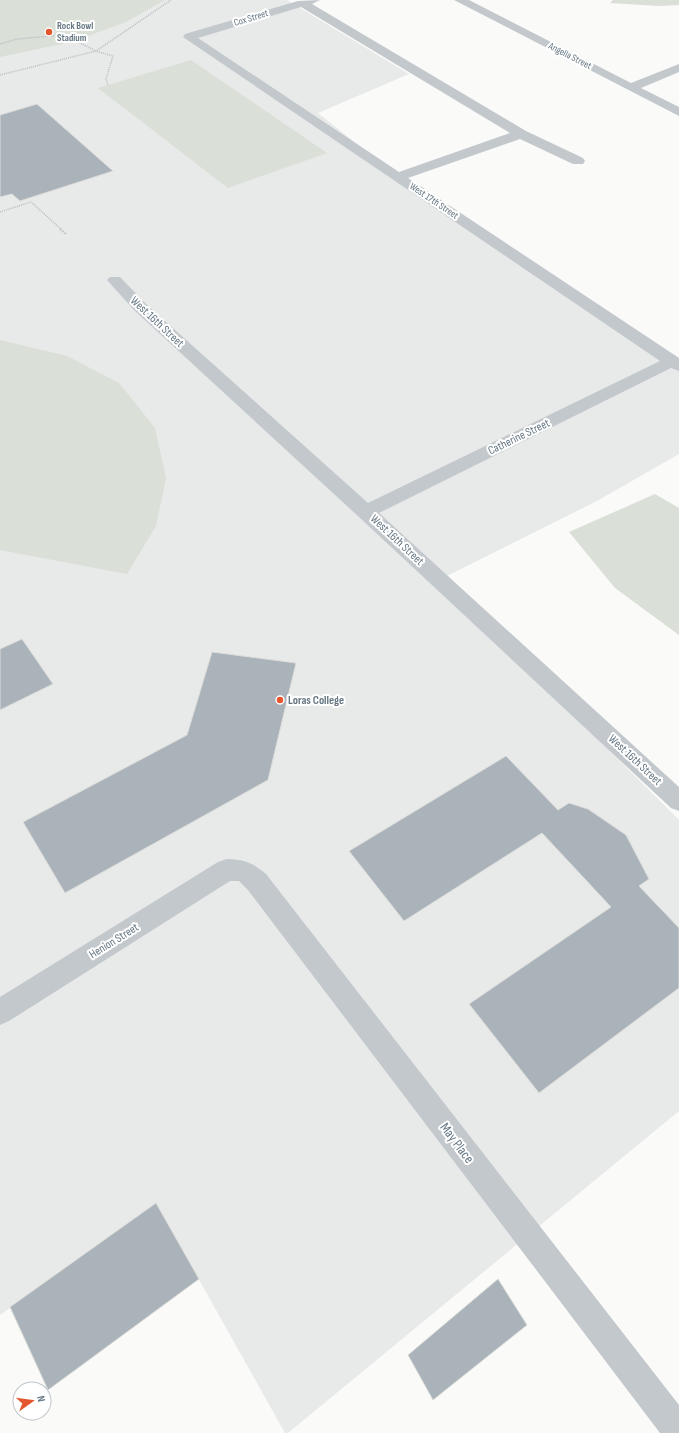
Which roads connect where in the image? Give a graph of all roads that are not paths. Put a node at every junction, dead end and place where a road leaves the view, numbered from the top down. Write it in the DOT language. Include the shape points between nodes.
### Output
graph roads {
  1 [pos="460,0"];
  2 [pos="308,2"];
  3 [pos="189,37"];
  4 [pos="679,68"];
  5 [pos="631,87"];
  6 [pos="679,112"];
  7 [pos="521,134"];
  8 [pos="578,161"];
  9 [pos="398,177"];
  10 [pos="115,280"];
  11 [pos="675,364"];
  12 [pos="366,512"];
  13 [pos="679,801"];
  14 [pos="228,870"];
  15 [pos="0,1012"];
  16 [pos="679,1431"];
  1 -- 5 [label="street, Angella Street"];
  2 -- 3 [label="street, Cox Street"];
  2 -- 7 [label="street"];
  3 -- 9 [label="street, West 17th Street"];
  4 -- 5 [label="street"];
  5 -- 6 [label="street, Angella Street"];
  7 -- 8 [label="street"];
  7 -- 9 [label="street"];
  9 -- 11 [label="street, West 17th Street"];
  10 -- 12 [label="street, West 16th Street" via="140,307"];
  11 -- 12 [label="street, Catherine Street"];
  12 -- 13 [label="street, West 16th Street"];
  14 -- 15 [label="street, Henion Street"];
  14 -- 16 [label="street, May Place" via="244,871 257,882"];
}
